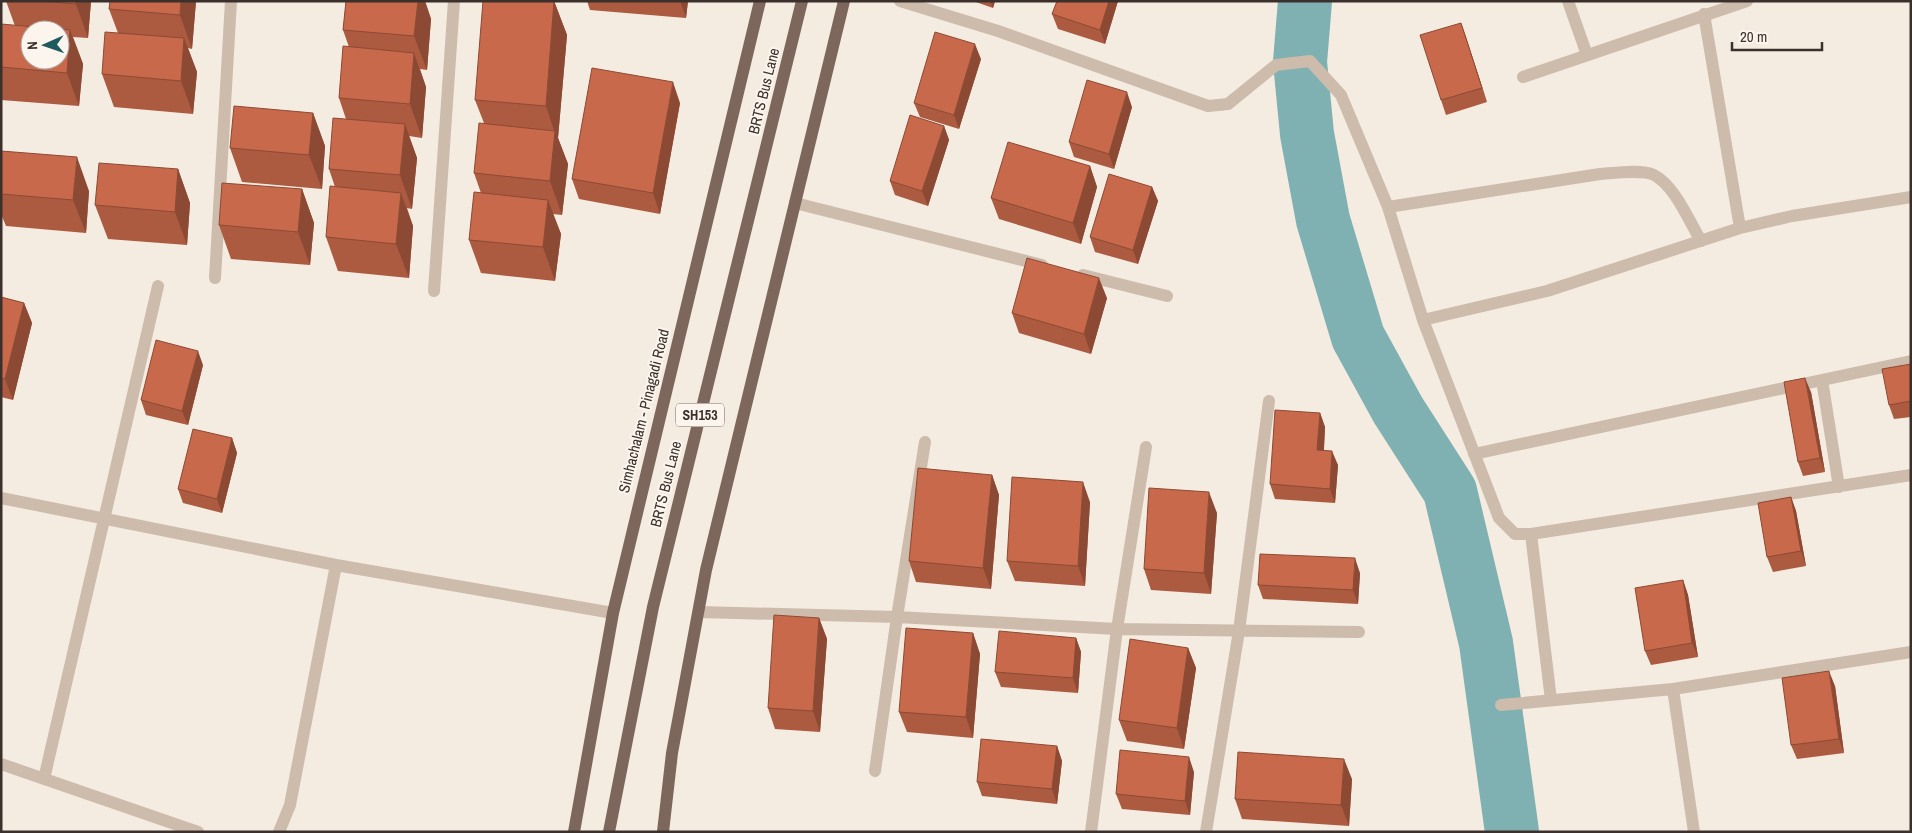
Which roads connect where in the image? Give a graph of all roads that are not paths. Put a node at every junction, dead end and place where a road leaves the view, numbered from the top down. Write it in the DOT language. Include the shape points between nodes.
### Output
graph roads {
  1 [pos="231,1"];
  2 [pos="454,1"];
  3 [pos="760,1"];
  4 [pos="802,1"];
  5 [pos="844,1"];
  6 [pos="900,1"];
  7 [pos="1568,1"];
  8 [pos="1747,1"];
  9 [pos="1704,14"];
  10 [pos="1587,55"];
  11 [pos="1523,77"];
  12 [pos="1911,197"];
  13 [pos="795,203"];
  14 [pos="1388,207"];
  15 [pos="1740,228"];
  16 [pos="1701,241"];
  17 [pos="1052,268"];
  18 [pos="1072,272"];
  19 [pos="215,278"];
  20 [pos="158,286"];
  21 [pos="434,291"];
  22 [pos="1167,296"];
  23 [pos="1424,320"];
  24 [pos="1911,361"];
  25 [pos="1822,380"];
  26 [pos="1269,401"];
  27 [pos="925,442"];
  28 [pos="1146,447"];
  29 [pos="1474,454"];
  30 [pos="1911,475"];
  31 [pos="1839,486"];
  32 [pos="1,498"];
  33 [pos="105,519"];
  34 [pos="1531,534"];
  35 [pos="336,565"];
  36 [pos="699,612"];
  37 [pos="612,613"];
  38 [pos="897,616"];
  39 [pos="1117,629"];
  40 [pos="1239,631"];
  41 [pos="1359,632"];
  42 [pos="1911,652"];
  43 [pos="1673,689"];
  44 [pos="1551,700"];
  45 [pos="1500,705"];
  46 [pos="1,764"];
  47 [pos="875,771"];
  48 [pos="44,779"];
  49 [pos="198,832"];
  50 [pos="279,832"];
  51 [pos="574,832"];
  52 [pos="610,832"];
  53 [pos="663,832"];
  54 [pos="1091,832"];
  55 [pos="1206,832"];
  56 [pos="1694,832"];
  1 -- 19 [label="street"];
  2 -- 21 [label="street"];
  3 -- 37 [label="main road, Simhachalam - Pinagadi Road"];
  4 -- 52 [label="main road, BRTS Bus Lane / SH153" via="652,606"];
  5 -- 13 [label="main road"];
  6 -- 14 [label="street" via="998,31 1208,106 1228,104 1276,66 1310,61 1341,95"];
  7 -- 10 [label="street"];
  8 -- 9 [label="street"];
  9 -- 10 [label="street"];
  9 -- 15 [label="street"];
  10 -- 11 [label="street"];
  12 -- 15 [label="street" via="1792,216"];
  13 -- 17 [label="street"];
  13 -- 36 [label="main road" via="706,570"];
  14 -- 16 [label="street" via="1600,174 1653,174 1671,189"];
  14 -- 23 [label="street"];
  15 -- 16 [label="street"];
  16 -- 23 [label="street" via="1547,291"];
  18 -- 22 [label="street"];
  20 -- 33 [label="street"];
  23 -- 29 [label="street"];
  24 -- 25 [label="street"];
  25 -- 29 [label="street"];
  25 -- 31 [label="street"];
  26 -- 40 [label="street"];
  27 -- 38 [label="street"];
  28 -- 39 [label="street"];
  29 -- 34 [label="street" via="1500,518 1515,534"];
  30 -- 31 [label="street"];
  31 -- 34 [label="street"];
  32 -- 33 [label="street"];
  33 -- 35 [label="street"];
  33 -- 48 [label="street"];
  34 -- 44 [label="street"];
  35 -- 37 [label="street"];
  35 -- 50 [label="street" via="290,805"];
  36 -- 38 [label="street"];
  36 -- 53 [label="main road" via="672,753"];
  37 -- 51 [label="main road, Simhachalam - Pinagadi Road"];
  38 -- 39 [label="street"];
  38 -- 47 [label="street"];
  39 -- 40 [label="street"];
  39 -- 54 [label="street"];
  40 -- 41 [label="street"];
  40 -- 55 [label="street"];
  42 -- 43 [label="street"];
  43 -- 44 [label="street"];
  43 -- 56 [label="street"];
  44 -- 45 [label="street"];
  46 -- 48 [label="street"];
  48 -- 49 [label="street"];
}
